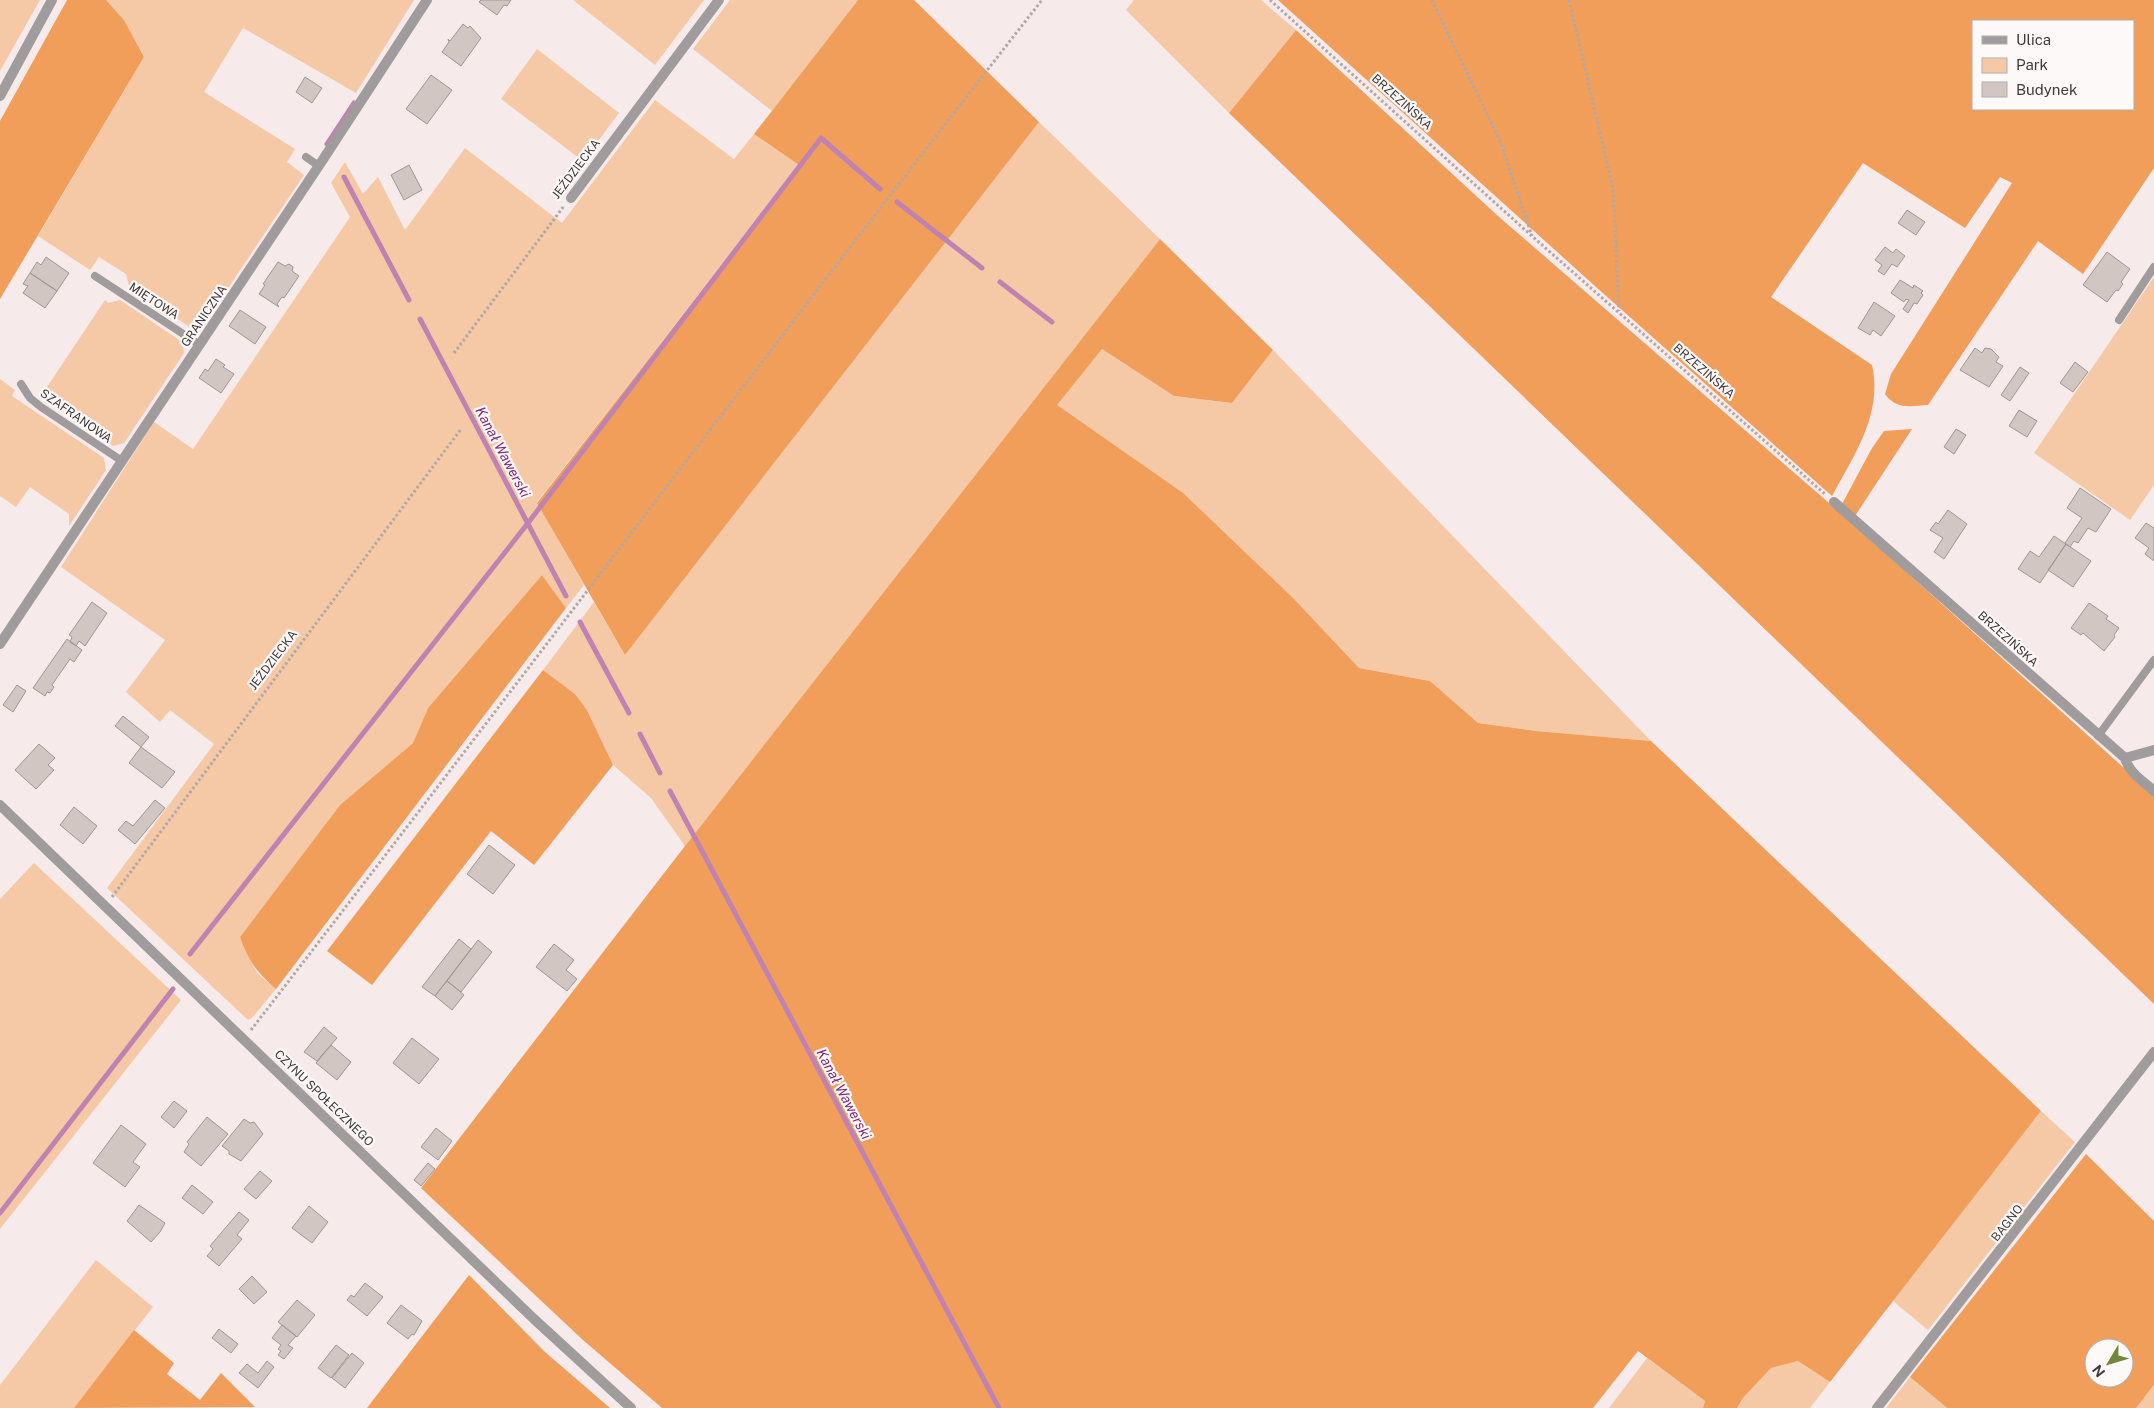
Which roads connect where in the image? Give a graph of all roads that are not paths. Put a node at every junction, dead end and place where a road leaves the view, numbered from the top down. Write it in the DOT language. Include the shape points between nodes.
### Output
graph roads {
  1 [pos="52,0"];
  2 [pos="427,0"];
  3 [pos="718,0"];
  4 [pos="0,96"];
  5 [pos="306,157"];
  6 [pos="319,166"];
  7 [pos="570,198"];
  8 [pos="2154,267"];
  9 [pos="95,276"];
  10 [pos="2119,320"];
  11 [pos="200,345"];
  12 [pos="21,384"];
  13 [pos="122,461"];
  14 [pos="1834,502"];
  15 [pos="0,644"];
  16 [pos="2154,660"];
  17 [pos="2098,736"];
  18 [pos="2154,750"];
  19 [pos="2126,758"];
  20 [pos="2154,791"];
  21 [pos="0,805"];
  22 [pos="2154,1052"];
  23 [pos="631,1408"];
  24 [pos="1877,1408"];
  1 -- 4 [label="street"];
  2 -- 6 [label="street, GRANICZNA"];
  3 -- 7 [label="street, JEŹDZIECKA"];
  5 -- 6 [label="lane"];
  6 -- 11 [label="street, GRANICZNA"];
  8 -- 10 [label="lane"];
  9 -- 11 [label="lane, MIĘTOWA"];
  11 -- 13 [label="street, GRANICZNA"];
  12 -- 13 [label="lane, SZAFRANOWA" via="41,407"];
  13 -- 15 [label="street, GRANICZNA"];
  14 -- 17 [label="street, BRZEZIŃSKA"];
  16 -- 17 [label="lane"];
  17 -- 19 [label="street, BRZEZIŃSKA"];
  18 -- 19 [label="street"];
  19 -- 20 [label="street, BRZEZIŃSKA" via="2127,765"];
  21 -- 23 [label="street, CZYNU SPOŁECZNEGO" via="534,1319"];
  22 -- 24 [label="street, BAGNO"];
}
